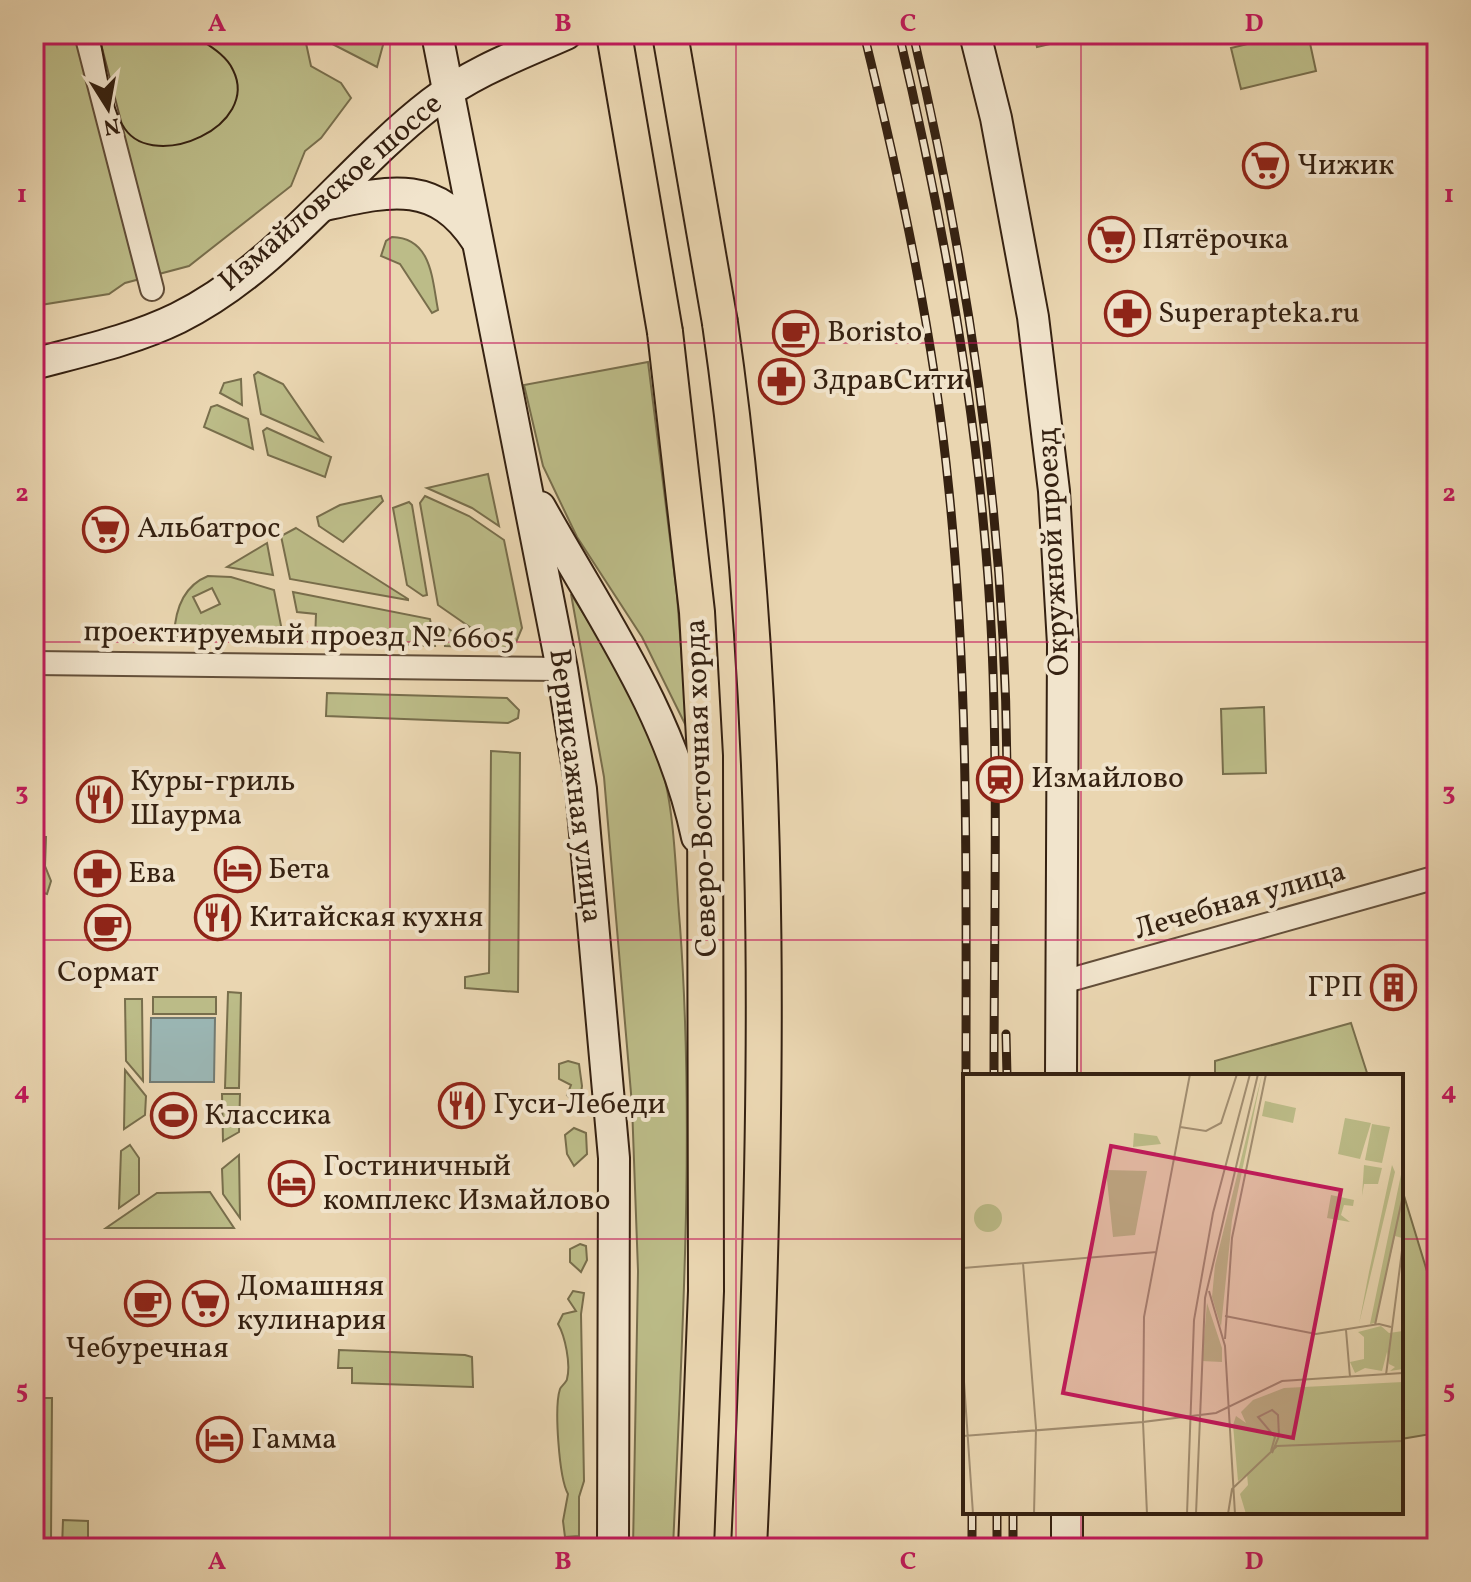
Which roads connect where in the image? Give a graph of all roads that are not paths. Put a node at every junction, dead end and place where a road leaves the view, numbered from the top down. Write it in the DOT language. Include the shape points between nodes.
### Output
graph roads {
  1 [pos="86,34"];
  2 [pos="437,34"];
  3 [pos="566,34"];
  4 [pos="614,34"];
  5 [pos="670,34"];
  6 [pos="975,34"];
  7 [pos="450,89"];
  8 [pos="323,206"];
  9 [pos="479,244"];
  10 [pos="152,289"];
  11 [pos="34,364"];
  12 [pos="527,484"];
  13 [pos="34,663"];
  14 [pos="562,669"];
  15 [pos="1437,877"];
  16 [pos="707,882"];
  17 [pos="1059,983"];
  18 [pos="1061,1074"];
  19 [pos="1067,1514"];
  20 [pos="613,1548"];
  21 [pos="696,1548"];
  22 [pos="749,1548"];
  23 [pos="1067,1548"];
  1 -- 10 [label="street"];
  2 -- 7 [label="street, Вернисажная улица"];
  3 -- 7 [label="street, Измайловское шоссе"];
  4 -- 16 [label="main road, Северо-Восточная хорда, bridge" via="665,332 697,612"];
  5 -- 22 [label="main road, Северо-Восточная хорда, bridge" via="737,442 751,604 762,942 759,1292"];
  6 -- 17 [label="street, Окружной проезд" via="1033,317 1054,491 1063,644"];
  7 -- 8 [label="street, Измайловское шоссе"];
  7 -- 9 [label="street, Вернисажная улица"];
  8 -- 9 [label="street" via="380,193 414,194 449,208"];
  8 -- 11 [label="street, Измайловское шоссе" via="225,289 178,318"];
  9 -- 12 [label="street, Вернисажная улица"];
  12 -- 14 [label="street, Вернисажная улица"];
  12 -- 16 [label="street" via="652,700 690,803"];
  13 -- 14 [label="street, проектируемый проезд № 6605"];
  14 -- 20 [label="street, Вернисажная улица" via="581,789 614,1158"];
  15 -- 17 [label="street, Лечебная улица"];
  16 -- 21 [label="main road, Северо-Восточная хорда" via="706,1291"];
  17 -- 18 [label="street, Окружной проезд"];
  19 -- 23 [label="street"];
}
